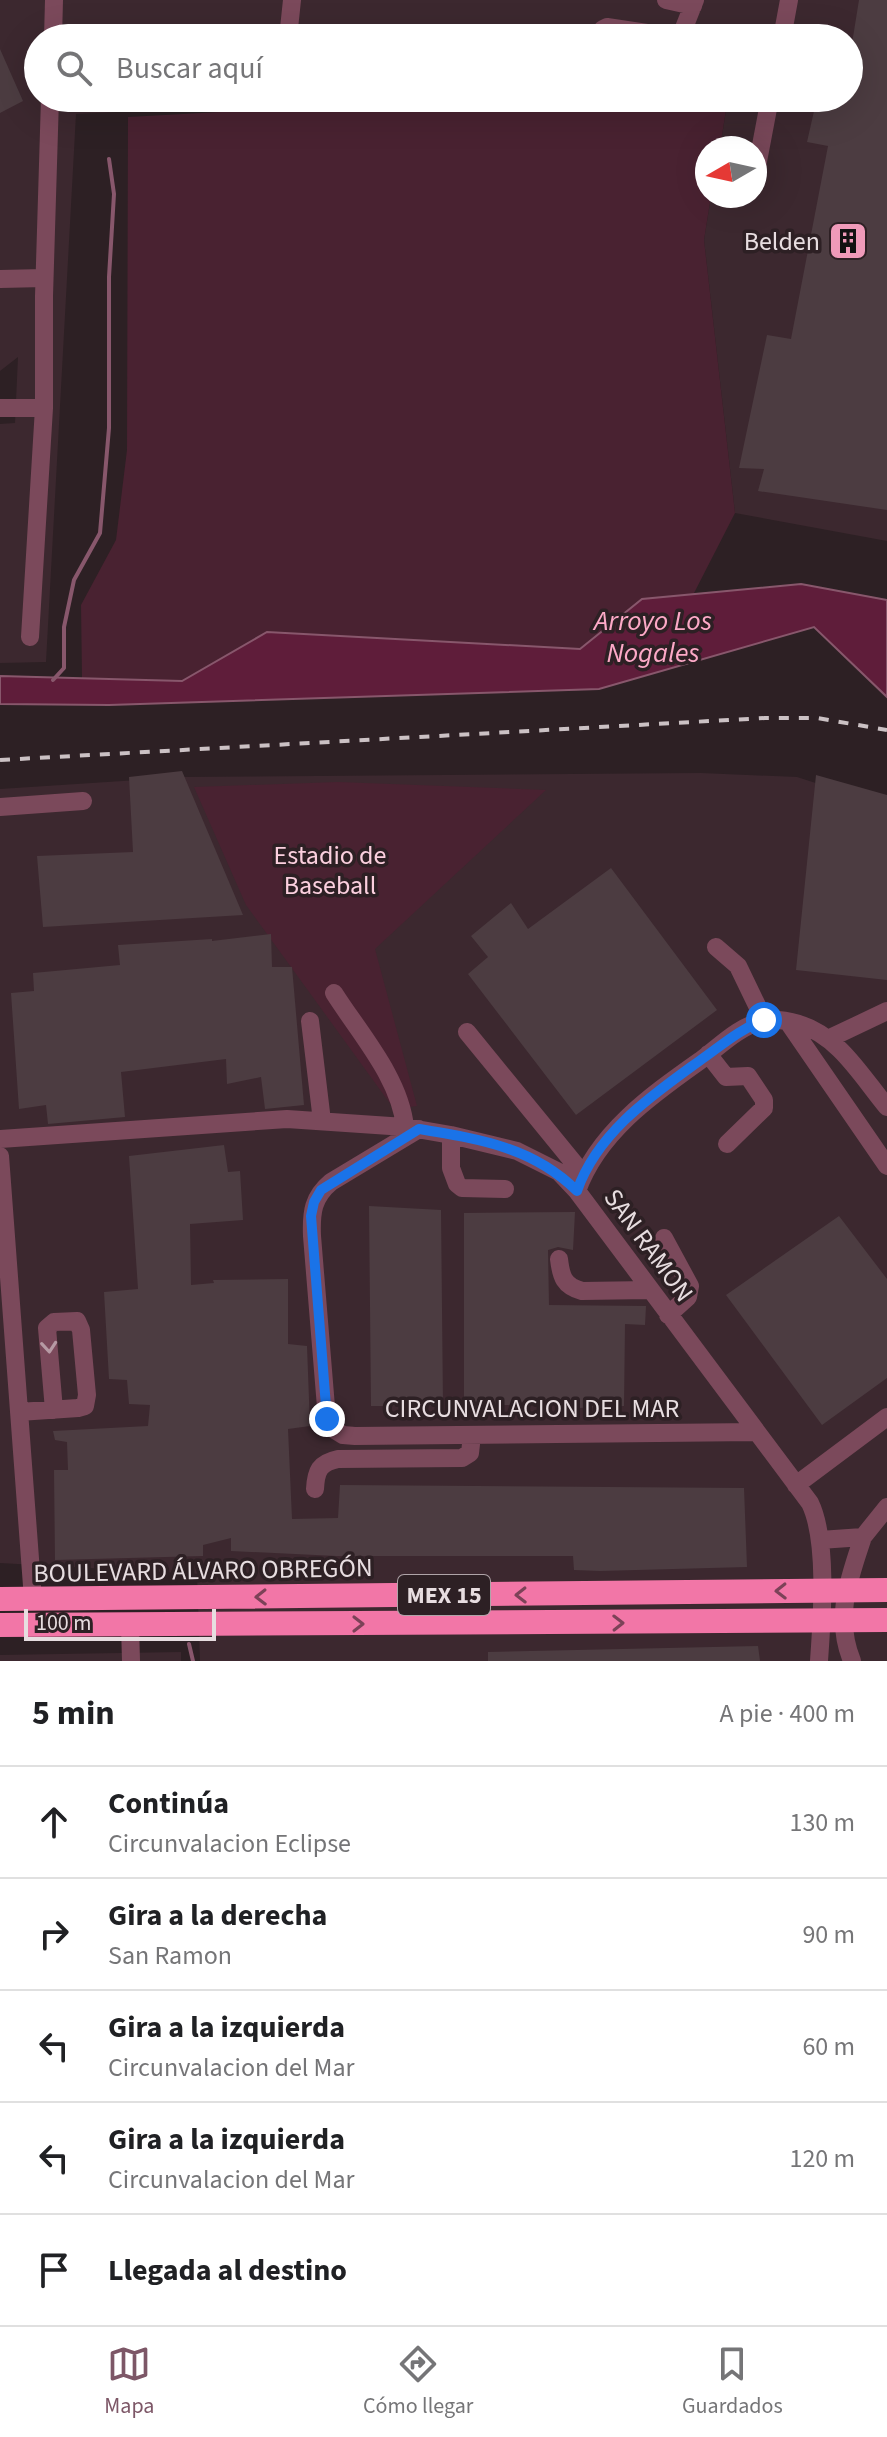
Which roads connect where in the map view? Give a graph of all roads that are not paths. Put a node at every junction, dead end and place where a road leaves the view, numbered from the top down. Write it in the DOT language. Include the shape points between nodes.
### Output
graph roads {
  1 [pos="54,0"];
  2 [pos="292,0"];
  3 [pos="666,0"];
  4 [pos="789,0"];
  5 [pos="694,3"];
  6 [pos="53,24"];
  7 [pos="289,24"];
  8 [pos="686,24"];
  9 [pos="785,24"];
  10 [pos="50,112"];
  11 [pos="767,112"];
  12 [pos="763,136"];
  13 [pos="44,278"];
  14 [pos="0,279"];
  15 [pos="0,408"];
  16 [pos="44,408"];
  17 [pos="30,637"];
  18 [pos="83,801"];
  19 [pos="0,807"];
  20 [pos="716,947"];
  21 [pos="334,993"];
  22 [pos="887,1011"];
  23 [pos="764,1020"];
  24 [pos="310,1021"];
  25 [pos="788,1022"];
  26 [pos="467,1032"];
  27 [pos="828,1039"];
  28 [pos="708,1054"];
  29 [pos="885,1101"];
  30 [pos="322,1121"];
  31 [pos="412,1128"];
  32 [pos="451,1135"];
  33 [pos="0,1139"];
  34 [pos="727,1144"];
  35 [pos="0,1156"];
  36 [pos="887,1166"];
  37 [pos="580,1182"];
  38 [pos="505,1189"];
  39 [pos="664,1238"];
  40 [pos="559,1259"];
  41 [pos="649,1290"];
  42 [pos="668,1315"];
  43 [pos="54,1410"];
  44 [pos="887,1417"];
  45 [pos="19,1420"];
  46 [pos="0,1429"];
  47 [pos="757,1432"];
  48 [pos="472,1435"];
  49 [pos="796,1485"];
  50 [pos="315,1489"];
  51 [pos="887,1507"];
  52 [pos="863,1537"];
  53 [pos="820,1540"];
  54 [pos="820,1590"];
  55 [pos="845,1590"];
  56 [pos="887,1590"];
  57 [pos="0,1599"];
  58 [pos="33,1599"];
  59 [pos="887,1620"];
  60 [pos="832,1621"];
  61 [pos="0,1625"];
  62 [pos="130,1625"];
  63 [pos="131,1661"];
  64 [pos="819,1661"];
  65 [pos="852,1661"];
  1 -- 6 [label="street"];
  2 -- 7 [label="street"];
  3 -- 5 [label="street"];
  4 -- 9 [label="street"];
  5 -- 8 [label="street"];
  10 -- 13 [label="street"];
  11 -- 12 [label="street"];
  13 -- 14 [label="street"];
  13 -- 16 [label="street"];
  15 -- 16 [label="street"];
  16 -- 17 [label="street"];
  18 -- 19 [label="street"];
  20 -- 23 [label="street" via="738,966"];
  21 -- 31 [label="street" via="393,1085"];
  22 -- 27 [label="street"];
  23 -- 25 [label="street"];
  23 -- 28 [label="street"];
  24 -- 30 [label="street"];
  25 -- 27 [label="street"];
  25 -- 36 [label="street"];
  26 -- 37 [label="street"];
  27 -- 29 [label="street"];
  28 -- 34 [label="street" via="726,1077 748,1076 764,1100 764,1108"];
  28 -- 37 [label="street" via="627,1117"];
  30 -- 31 [label="street, SAN RAMON"];
  30 -- 33 [label="street, SAN RAMON"];
  31 -- 32 [label="street, SAN RAMON"];
  31 -- 48 [label="street, CIRCUNVALACION DEL MAR" via="331,1182 314,1202 312,1236 327,1419 343,1435"];
  32 -- 37 [label="street, SAN RAMON" via="541,1161"];
  32 -- 38 [label="street" via="451,1168 457,1184"];
  35 -- 45 [label="street"];
  37 -- 41 [label="street, SAN RAMON"];
  39 -- 42 [label="street" via="691,1292"];
  40 -- 41 [label="street" via="562,1279 571,1288"];
  41 -- 42 [label="street, SAN RAMON"];
  42 -- 47 [label="street, SAN RAMON"];
  43 -- 43 [label="street, one-way" via="78,1408 87,1401 77,1321 54,1322 47,1328"];
  43 -- 45 [label="street"];
  44 -- 49 [label="street"];
  45 -- 46 [label="street"];
  45 -- 58 [label="street"];
  47 -- 48 [label="street, CIRCUNVALACION DEL MAR"];
  47 -- 49 [label="street, SAN RAMON"];
  48 -- 50 [label="street" via="470,1453 462,1458 326,1461 318,1468"];
  49 -- 53 [label="street, SAN RAMON" via="815,1513"];
  51 -- 52 [label="street"];
  52 -- 53 [label="street"];
  52 -- 55 [label="street"];
  53 -- 54 [label="street, SAN RAMON"];
  54 -- 55 [label="highway, BOULEVARD ÁLVARO OBREGÓN / MEX 15"];
  54 -- 58 [label="highway, BOULEVARD ÁLVARO OBREGÓN / MEX 15, one-way"];
  54 -- 60 [label="street, SAN RAMON"];
  55 -- 56 [label="highway, BOULEVARD ÁLVARO OBREGÓN / MEX 15"];
  55 -- 60 [label="street"];
  57 -- 58 [label="highway, BOULEVARD ÁLVARO OBREGÓN / MEX 15"];
  59 -- 60 [label="highway, BOULEVARD ÁLVARO OBREGÓN / MEX 15"];
  62 -- 60 [label="highway, BOULEVARD ÁLVARO OBREGÓN / MEX 15, one-way"];
  60 -- 64 [label="street"];
  60 -- 65 [label="street"];
  61 -- 62 [label="highway, BOULEVARD ÁLVARO OBREGÓN / MEX 15"];
  62 -- 63 [label="street"];
}
